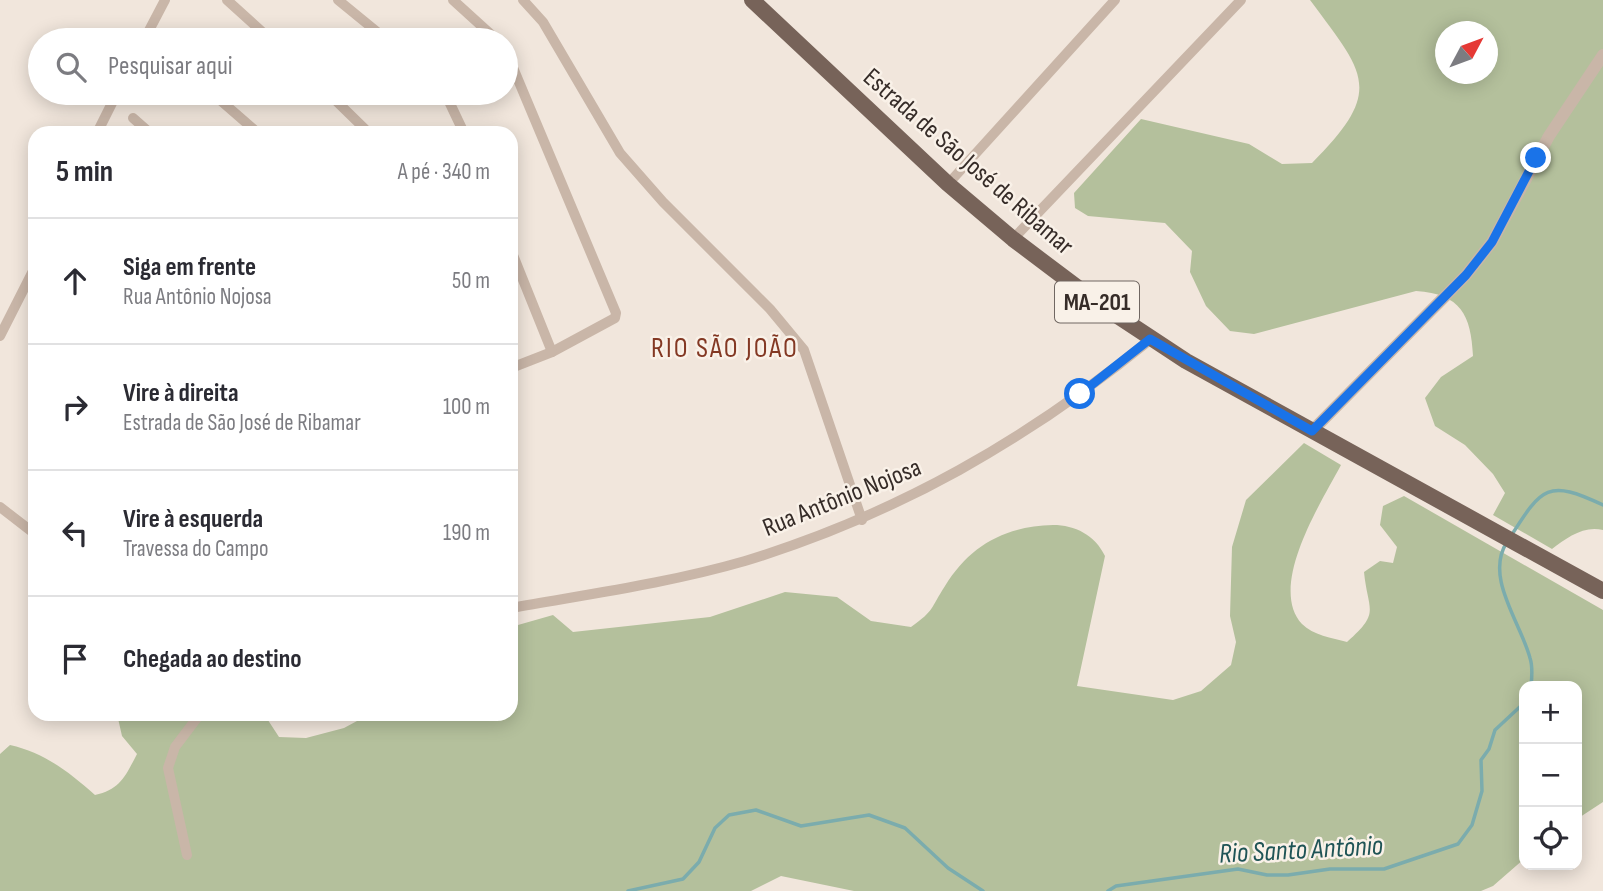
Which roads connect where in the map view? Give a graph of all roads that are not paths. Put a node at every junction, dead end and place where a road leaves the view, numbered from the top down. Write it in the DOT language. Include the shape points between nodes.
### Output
graph roads {
  1 [pos="165,0"];
  2 [pos="227,0"];
  3 [pos="338,0"];
  4 [pos="453,0"];
  5 [pos="523,0"];
  6 [pos="752,0"];
  7 [pos="1115,0"];
  8 [pos="1241,0"];
  9 [pos="151,28"];
  10 [pos="258,28"];
  11 [pos="372,28"];
  12 [pos="484,28"];
  13 [pos="1603,55"];
  14 [pos="518,73"];
  15 [pos="111,105"];
  16 [pos="226,105"];
  17 [pos="339,105"];
  18 [pos="451,105"];
  19 [pos="134,118"];
  20 [pos="100,126"];
  21 [pos="143,126"];
  22 [pos="250,126"];
  23 [pos="359,126"];
  24 [pos="461,126"];
  25 [pos="948,184"];
  26 [pos="1013,239"];
  27 [pos="518,267"];
  28 [pos="28,281"];
  29 [pos="0,336"];
  30 [pos="1150,339"];
  31 [pos="552,352"];
  32 [pos="518,365"];
  33 [pos="1312,431"];
  34 [pos="0,507"];
  35 [pos="862,520"];
  36 [pos="28,529"];
  37 [pos="1603,591"];
  38 [pos="518,607"];
  39 [pos="195,721"];
  40 [pos="187,856"];
  1 -- 9 [label="street"];
  2 -- 10 [label="street"];
  3 -- 11 [label="street"];
  4 -- 12 [label="street"];
  5 -- 35 [label="street" via="543,22 620,153 804,350"];
  6 -- 25 [label="main road, Estrada de São José de Ribamar / MA-201"];
  7 -- 25 [label="street"];
  8 -- 26 [label="street"];
  13 -- 33 [label="street" via="1549,136 1492,242 1466,275"];
  14 -- 31 [label="street" via="617,313 612,321"];
  15 -- 20 [label="street"];
  16 -- 22 [label="street"];
  17 -- 23 [label="street"];
  18 -- 24 [label="street"];
  19 -- 21 [label="street"];
  25 -- 26 [label="main road, Estrada de São José de Ribamar / MA-201"];
  26 -- 30 [label="main road, Estrada de São José de Ribamar / MA-201"];
  27 -- 31 [label="street"];
  28 -- 29 [label="street"];
  30 -- 33 [label="main road, Estrada de São José de Ribamar / MA-201"];
  30 -- 35 [label="street, Rua Antônio Nojosa" via="1080,394 984,456"];
  31 -- 32 [label="street"];
  33 -- 37 [label="main road, Estrada de São José de Ribamar / MA-201"];
  34 -- 36 [label="street"];
  35 -- 38 [label="street, Rua Antônio Nojosa" via="744,561"];
  39 -- 40 [label="street" via="175,747 168,768"];
}
